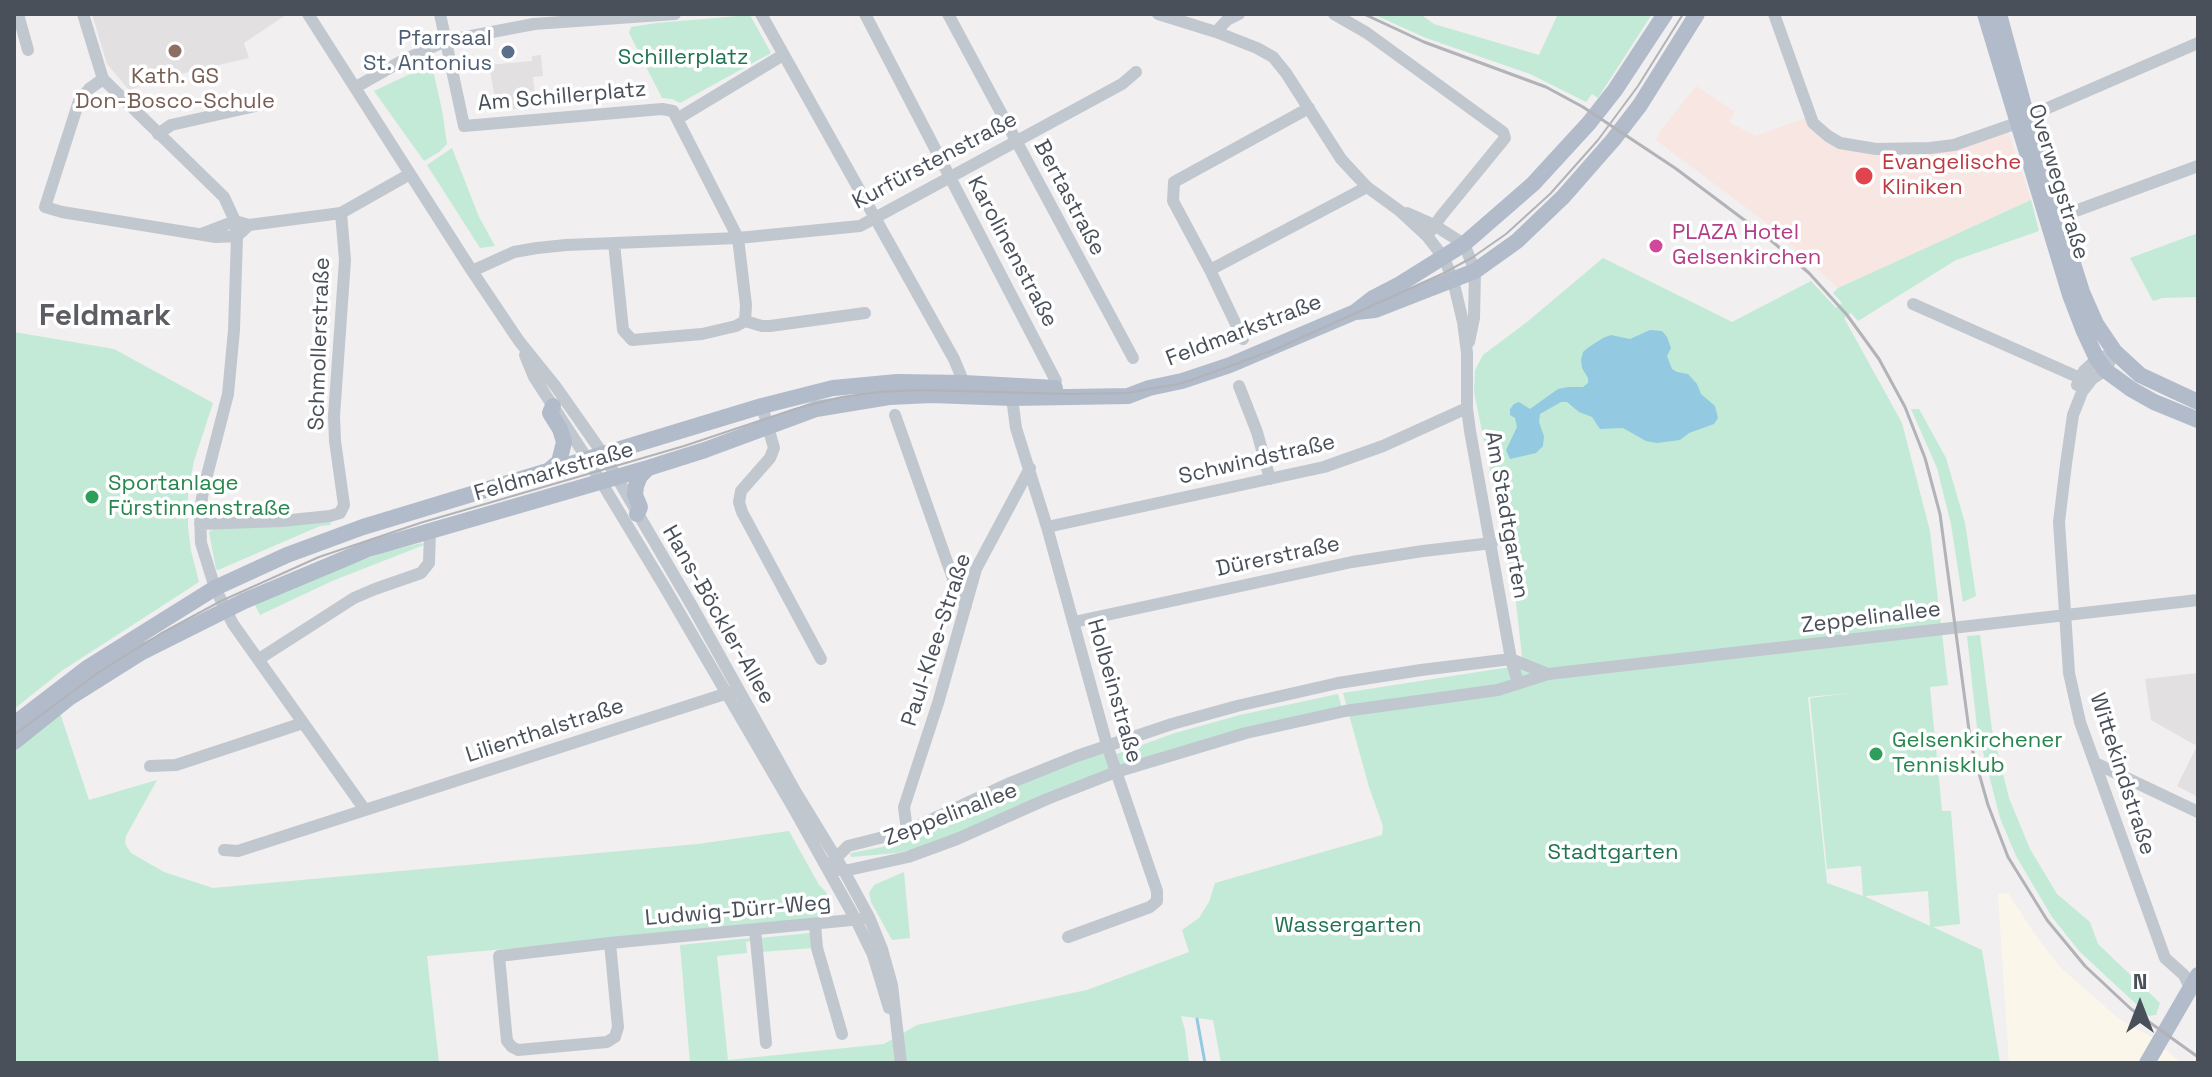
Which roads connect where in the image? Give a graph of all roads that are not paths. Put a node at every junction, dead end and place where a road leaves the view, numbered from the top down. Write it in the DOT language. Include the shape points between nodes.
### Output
graph roads {
  1 [pos="18,14"];
  2 [pos="83,14"];
  3 [pos="308,14"];
  4 [pos="440,14"];
  5 [pos="675,14"];
  6 [pos="761,14"];
  7 [pos="865,14"];
  8 [pos="948,14"];
  9 [pos="1158,14"];
  10 [pos="1239,14"];
  11 [pos="1334,14"];
  12 [pos="1665,14"];
  13 [pos="1697,14"];
  14 [pos="1774,14"];
  15 [pos="1985,14"];
  16 [pos="1999,14"];
  17 [pos="624,16"];
  18 [pos="1216,32"];
  19 [pos="445,41"];
  20 [pos="2198,43"];
  21 [pos="28,50"];
  22 [pos="783,55"];
  23 [pos="1136,72"];
  24 [pos="103,79"];
  25 [pos="356,87"];
  26 [pos="269,103"];
  27 [pos="1309,108"];
  28 [pos="677,119"];
  29 [pos="2022,120"];
  30 [pos="158,134"];
  31 [pos="1016,142"];
  32 [pos="2198,166"];
  33 [pos="410,174"];
  34 [pos="950,178"];
  35 [pos="1367,187"];
  36 [pos="341,213"];
  37 [pos="2059,217"];
  38 [pos="874,218"];
  39 [pos="235,221"];
  40 [pos="249,225"];
  41 [pos="1431,231"];
  42 [pos="201,234"];
  43 [pos="237,236"];
  44 [pos="738,238"];
  45 [pos="614,243"];
  46 [pos="1464,244"];
  47 [pos="1444,258"];
  48 [pos="1210,270"];
  49 [pos="472,271"];
  50 [pos="1475,271"];
  51 [pos="1453,280"];
  52 [pos="1913,304"];
  53 [pos="1355,312"];
  54 [pos="865,313"];
  55 [pos="745,321"];
  56 [pos="1243,339"];
  57 [pos="519,341"];
  58 [pos="2115,352"];
  59 [pos="1467,353"];
  60 [pos="1133,358"];
  61 [pos="2101,365"];
  62 [pos="2080,378"];
  63 [pos="1056,381"];
  64 [pos="1239,386"];
  65 [pos="1149,388"];
  66 [pos="964,390"];
  67 [pos="1012,398"];
  68 [pos="2198,402"];
  69 [pos="553,406"];
  70 [pos="762,406"];
  71 [pos="1467,408"];
  72 [pos="895,415"];
  73 [pos="2073,415"];
  74 [pos="2198,420"];
  75 [pos="766,426"];
  76 [pos="595,457"];
  77 [pos="648,468"];
  78 [pos="1030,468"];
  79 [pos="547,472"];
  80 [pos="608,479"];
  81 [pos="1270,479"];
  82 [pos="637,514"];
  83 [pos="200,524"];
  84 [pos="1047,527"];
  85 [pos="430,530"];
  86 [pos="1492,543"];
  87 [pos="215,588"];
  88 [pos="2198,600"];
  89 [pos="966,606"];
  90 [pos="226,610"];
  91 [pos="2064,615"];
  92 [pos="1074,622"];
  93 [pos="259,659"];
  94 [pos="821,659"];
  95 [pos="1511,659"];
  96 [pos="1548,674"];
  97 [pos="1518,683"];
  98 [pos="732,692"];
  99 [pos="303,723"];
  100 [pos="14,724"];
  101 [pos="14,742"];
  102 [pos="1107,745"];
  103 [pos="2095,763"];
  104 [pos="150,766"];
  105 [pos="1116,772"];
  106 [pos="365,810"];
  107 [pos="2198,812"];
  108 [pos="907,831"];
  109 [pos="224,850"];
  110 [pos="831,862"];
  111 [pos="844,871"];
  112 [pos="862,918"];
  113 [pos="815,925"];
  114 [pos="755,930"];
  115 [pos="1068,937"];
  116 [pos="610,943"];
  117 [pos="2195,985"];
  118 [pos="842,1034"];
  119 [pos="766,1043"];
  120 [pos="545,1048"];
  121 [pos="546,1063"];
  122 [pos="901,1063"];
  123 [pos="2147,1063"];
  1 -- 21 [label="street"];
  2 -- 24 [label="street"];
  3 -- 25 [label="street, Hans-Böckler-Allee"];
  4 -- 19 [label="street"];
  5 -- 17 [label="street"];
  6 -- 22 [label="street"];
  7 -- 34 [label="street, Karolinenstraße"];
  8 -- 31 [label="street, Bertastraße"];
  9 -- 18 [label="street"];
  10 -- 18 [label="street"];
  11 -- 41 [label="street" via="1503,132 1505,138"];
  12 -- 46 [label="main road, Feldmarkstraße" via="1589,123 1533,184"];
  13 -- 50 [label="main road, Feldmarkstraße" via="1613,140 1517,241"];
  14 -- 29 [label="street" via="1813,123 1840,143 1876,149 1954,145"];
  15 -- 29 [label="main road, Overwegstraße"];
  16 -- 29 [label="main road, Overwegstraße"];
  17 -- 19 [label="street" via="534,24"];
  18 -- 27 [label="street" via="1273,57"];
  19 -- 25 [label="street"];
  19 -- 28 [label="street, Am Schillerplatz" via="464,126 662,109 673,111"];
  20 -- 29 [label="street"];
  22 -- 28 [label="street"];
  22 -- 38 [label="street"];
  23 -- 31 [label="street, Kurfürstenstraße"];
  24 -- 30 [label="street"];
  24 -- 42 [label="street" via="79,101 45,207"];
  25 -- 33 [label="street, Hans-Böckler-Allee"];
  26 -- 30 [label="street" via="171,125"];
  27 -- 35 [label="street" via="1341,159"];
  27 -- 48 [label="street" via="1174,182 1173,201"];
  28 -- 44 [label="street"];
  29 -- 37 [label="main road, Overwegstraße"];
  29 -- 61 [label="main road, Overwegstraße" via="2070,295"];
  30 -- 39 [label="street" via="224,197"];
  31 -- 34 [label="street, Kurfürstenstraße"];
  31 -- 60 [label="street, Bertastraße"];
  32 -- 37 [label="street"];
  33 -- 36 [label="street"];
  33 -- 49 [label="street, Hans-Böckler-Allee"];
  34 -- 38 [label="street, Kurfürstenstraße"];
  34 -- 63 [label="street, Karolinenstraße"];
  35 -- 41 [label="street"];
  35 -- 48 [label="street"];
  36 -- 40 [label="street"];
  36 -- 83 [label="street, Schmollerstraße" via="345,260 334,416 344,505 330,516"];
  37 -- 58 [label="main road, Overwegstraße" via="2082,292"];
  38 -- 44 [label="street, Kurfürstenstraße" via="860,226"];
  38 -- 66 [label="street" via="954,359"];
  39 -- 40 [label="street"];
  39 -- 42 [label="street"];
  39 -- 43 [label="street"];
  40 -- 43 [label="street"];
  41 -- 46 [label="street"];
  41 -- 47 [label="street, Am Stadtgarten"];
  42 -- 43 [label="street"];
  43 -- 83 [label="street" via="228,394 203,491"];
  44 -- 45 [label="street, Kurfürstenstraße"];
  44 -- 55 [label="street"];
  45 -- 49 [label="street, Kurfürstenstraße" via="514,252"];
  45 -- 55 [label="street" via="623,330 632,340 702,334"];
  46 -- 47 [label="main road, Feldmarkstraße"];
  46 -- 50 [label="street, Am Stadtgarten"];
  47 -- 51 [label="street, Am Stadtgarten"];
  47 -- 53 [label="main road, Feldmarkstraße"];
  48 -- 56 [label="street"];
  49 -- 57 [label="street, Hans-Böckler-Allee"];
  50 -- 51 [label="main road, Feldmarkstraße"];
  50 -- 59 [label="street, Am Stadtgarten"];
  51 -- 53 [label="main road, Feldmarkstraße" via="1375,310"];
  51 -- 59 [label="street, Am Stadtgarten"];
  52 -- 62 [label="street"];
  53 -- 65 [label="main road, Feldmarkstraße" via="1230,365"];
  54 -- 55 [label="street" via="770,326"];
  57 -- 69 [label="street, Hans-Böckler-Allee"];
  57 -- 76 [label="street, Hans-Böckler-Allee" via="556,387"];
  58 -- 61 [label="street, Wittekindstraße"];
  58 -- 68 [label="main road, Overwegstraße" via="2140,375"];
  59 -- 71 [label="street, Am Stadtgarten"];
  61 -- 62 [label="street, Wittekindstraße"];
  61 -- 73 [label="street, Wittekindstraße"];
  61 -- 74 [label="main road" via="2131,389"];
  62 -- 73 [label="street, Wittekindstraße"];
  64 -- 81 [label="street"];
  65 -- 66 [label="main road, Feldmarkstraße"];
  65 -- 67 [label="main road, Feldmarkstraße" via="1119,397"];
  66 -- 67 [label="main road, Feldmarkstraße"];
  66 -- 70 [label="main road, Feldmarkstraße" via="897,382 833,388"];
  66 -- 75 [label="main road, Feldmarkstraße" via="858,401"];
  67 -- 78 [label="street, Holbeinstraße"];
  69 -- 76 [label="street, Hans-Böckler-Allee"];
  69 -- 79 [label="main road" via="550,413 564,442 559,462"];
  70 -- 75 [label="street"];
  70 -- 76 [label="main road, Feldmarkstraße"];
  71 -- 81 [label="street, Schwindstraße" via="1353,457"];
  71 -- 86 [label="street, Am Stadtgarten"];
  72 -- 89 [label="street"];
  73 -- 91 [label="street, Wittekindstraße" via="2059,522"];
  75 -- 77 [label="main road, Feldmarkstraße"];
  75 -- 94 [label="street" via="774,448 741,491 739,502"];
  76 -- 79 [label="main road, Feldmarkstraße"];
  76 -- 80 [label="street, Hans-Böckler-Allee"];
  77 -- 80 [label="main road, Feldmarkstraße"];
  77 -- 82 [label="main road" via="636,486"];
  78 -- 84 [label="street, Holbeinstraße"];
  78 -- 89 [label="street, Paul-Klee-Straße" via="976,569"];
  79 -- 87 [label="main road, Feldmarkstraße" via="346,533"];
  80 -- 82 [label="street, Hans-Böckler-Allee"];
  80 -- 85 [label="main road, Feldmarkstraße"];
  80 -- 98 [label="street, Hans-Böckler-Allee"];
  81 -- 84 [label="street, Schwindstraße"];
  82 -- 98 [label="street, Hans-Böckler-Allee" via="692,606"];
  83 -- 87 [label="street"];
  84 -- 92 [label="street, Holbeinstraße"];
  85 -- 90 [label="main road, Feldmarkstraße" via="368,549"];
  85 -- 93 [label="street" via="429,563 421,573 354,598"];
  86 -- 92 [label="street, Dürerstraße" via="1352,562"];
  86 -- 95 [label="street, Am Stadtgarten"];
  87 -- 90 [label="street"];
  87 -- 100 [label="main road, Feldmarkstraße" via="87,668"];
  88 -- 91 [label="street, Zeppelinallee"];
  89 -- 108 [label="street, Paul-Klee-Straße" via="904,807"];
  90 -- 93 [label="street"];
  90 -- 101 [label="main road, Feldmarkstraße" via="104,674"];
  91 -- 96 [label="street, Zeppelinallee"];
  91 -- 103 [label="street, Wittekindstraße" via="2069,673"];
  92 -- 102 [label="street, Holbeinstraße"];
  93 -- 99 [label="street"];
  95 -- 96 [label="street, Zeppelinallee"];
  95 -- 97 [label="street, Am Stadtgarten"];
  95 -- 102 [label="street, Zeppelinallee" via="1287,694"];
  96 -- 97 [label="street, Zeppelinallee"];
  97 -- 105 [label="street, Zeppelinallee" via="1296,721"];
  98 -- 106 [label="street, Lilienthalstraße"];
  98 -- 110 [label="street, Hans-Böckler-Allee"];
  99 -- 104 [label="street" via="176,765"];
  99 -- 106 [label="street"];
  102 -- 105 [label="street, Holbeinstraße"];
  102 -- 108 [label="street, Zeppelinallee"];
  103 -- 107 [label="street"];
  103 -- 117 [label="street, Wittekindstraße" via="2165,958"];
  105 -- 111 [label="street, Zeppelinallee" via="908,857"];
  105 -- 115 [label="street, Holbeinstraße" via="1157,901"];
  106 -- 109 [label="street, Lilienthalstraße" via="238,851"];
  108 -- 110 [label="street, Zeppelinallee" via="848,846"];
  110 -- 111 [label="street, Hans-Böckler-Allee"];
  110 -- 112 [label="street, Hans-Böckler-Allee"];
  111 -- 112 [label="street, Hans-Böckler-Allee"];
  112 -- 113 [label="street, Ludwig-Dürr-Weg"];
  112 -- 122 [label="street" via="896,1027"];
  113 -- 114 [label="street, Ludwig-Dürr-Weg"];
  113 -- 118 [label="street"];
  114 -- 116 [label="street, Ludwig-Dürr-Weg"];
  114 -- 119 [label="street"];
  116 -- 120 [label="street, Ludwig-Dürr-Weg" via="615,1037"];
  116 -- 120 [label="street, Ludwig-Dürr-Weg" via="499,956 507,1041 518,1050"];
  117 -- 123 [label="main road"];
  120 -- 121 [label="street"];
}
